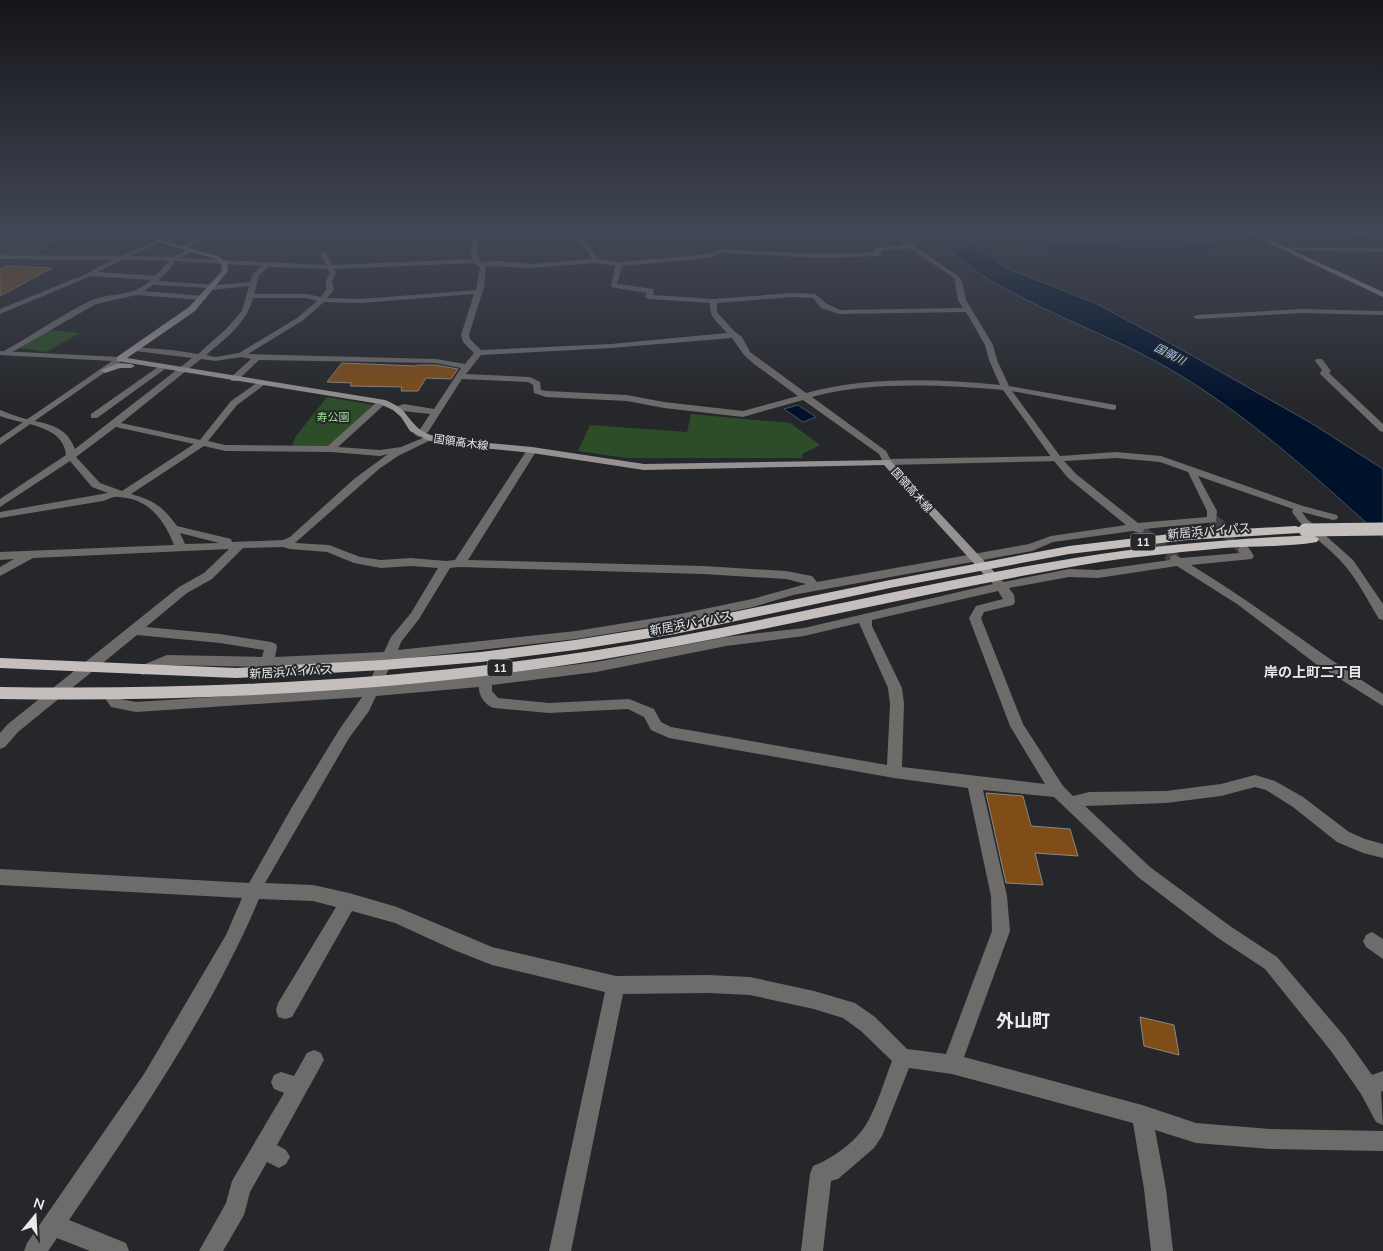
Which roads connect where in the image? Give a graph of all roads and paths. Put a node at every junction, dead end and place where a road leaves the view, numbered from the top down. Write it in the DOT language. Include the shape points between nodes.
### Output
graph roads {
  1 [pos="48,291"];
  2 [pos="140,291"];
  3 [pos="209,291"];
  4 [pos="251,291"];
  5 [pos="329,291"];
  6 [pos="651,291"];
  7 [pos="961,291"];
  8 [pos="478,292"];
  9 [pos="136,294"];
  10 [pos="250,296"];
  11 [pos="203,298"];
  12 [pos="323,300"];
  13 [pos="714,301"];
  14 [pos="968,310"];
  15 [pos="0,312"];
  16 [pos="1383,313"];
  17 [pos="1197,317"];
  18 [pos="734,335"];
  19 [pos="135,349"];
  20 [pos="3,353"];
  21 [pos="479,353"];
  22 [pos="242,355"];
  23 [pos="200,356"];
  24 [pos="256,358"];
  25 [pos="120,360"];
  26 [pos="1319,361"];
  27 [pos="466,367"];
  28 [pos="161,369"];
  29 [pos="177,369"];
  30 [pos="105,370"];
  31 [pos="460,376"];
  32 [pos="234,378"];
  33 [pos="261,383"];
  34 [pos="1006,387"];
  35 [pos="806,396"];
  36 [pos="382,402"];
  37 [pos="1113,407"];
  38 [pos="396,408"];
  39 [pos="436,412"];
  40 [pos="0,413"];
  41 [pos="94,416"];
  42 [pos="30,421"];
  43 [pos="115,424"];
  44 [pos="1383,429"];
  45 [pos="419,434"];
  46 [pos="430,438"];
  47 [pos="0,442"];
  48 [pos="201,444"];
  49 [pos="411,445"];
  50 [pos="331,449"];
  51 [pos="532,450"];
  52 [pos="71,456"];
  53 [pos="1057,459"];
  54 [pos="887,462"];
  55 [pos="1196,470"];
  56 [pos="120,494"];
  57 [pos="0,504"];
  58 [pos="1299,508"];
  59 [pos="0,515"];
  60 [pos="1333,517"];
  61 [pos="173,528"];
  62 [pos="1138,529"];
  63 [pos="1383,529"];
  64 [pos="1309,534"];
  65 [pos="1383,538"];
  66 [pos="285,543"];
  67 [pos="237,545"];
  68 [pos="180,547"];
  69 [pos="1244,550"];
  70 [pos="32,554"];
  71 [pos="0,556"];
  72 [pos="1177,561"];
  73 [pos="452,564"];
  74 [pos="987,571"];
  75 [pos="0,572"];
  76 [pos="815,587"];
  77 [pos="1383,616"];
  78 [pos="865,617"];
  79 [pos="134,630"];
  80 [pos="386,660"];
  81 [pos="267,662"];
  82 [pos="0,663"];
  83 [pos="91,666"];
  84 [pos="143,670"];
  85 [pos="486,680"];
  86 [pos="373,687"];
  87 [pos="0,693"];
  88 [pos="53,695"];
  89 [pos="1383,702"];
  90 [pos="0,743"];
  91 [pos="894,772"];
  92 [pos="974,782"];
  93 [pos="1064,797"];
  94 [pos="1383,851"];
  95 [pos="0,877"];
  96 [pos="254,891"];
  97 [pos="349,901"];
  98 [pos="616,985"];
  99 [pos="285,1010"];
  100 [pos="903,1058"];
  101 [pos="314,1060"];
  102 [pos="952,1064"];
  103 [pos="1375,1084"];
  104 [pos="1142,1115"];
  105 [pos="1383,1115"];
  106 [pos="1383,1141"];
  107 [pos="54,1225"];
  108 [pos="35,1251"];
  109 [pos="118,1251"];
  110 [pos="210,1251"];
  111 [pos="560,1251"];
  112 [pos="812,1251"];
  113 [pos="1162,1251"];
  1 -- 15 [label="street"];
  2 -- 9 [label="street"];
  3 -- 11 [label="main road"];
  4 -- 10 [label="street"];
  5 -- 12 [label="street"];
  6 -- 13 [label="street" via="651,298"];
  7 -- 14 [label="street"];
  8 -- 12 [label="street" via="398,299"];
  8 -- 21 [label="street" via="465,335"];
  9 -- 11 [label="street"];
  9 -- 20 [label="street" via="94,302"];
  10 -- 12 [label="street" via="307,296"];
  10 -- 23 [label="street" via="243,316"];
  11 -- 19 [label="main road"];
  12 -- 22 [label="street" via="307,316"];
  13 -- 14 [label="street" via="792,295 815,296 824,306 839,312"];
  13 -- 18 [label="street" via="716,316"];
  14 -- 34 [label="street" via="989,345"];
  16 -- 17 [label="street" via="1302,311"];
  18 -- 21 [label="street"];
  18 -- 35 [label="street" via="757,362"];
  19 -- 23 [label="street"];
  19 -- 25 [label="main road"];
  20 -- 25 [label="street"];
  21 -- 27 [label="street"];
  22 -- 23 [label="street" via="220,359"];
  22 -- 24 [label="street"];
  23 -- 29 [label="street"];
  24 -- 27 [label="street" via="436,361"];
  24 -- 32 [label="street"];
  25 -- 29 [label="main road, 国領高木線"];
  25 -- 30 [label="street"];
  26 -- 44 [label="street" via="1327,371 1324,373"];
  27 -- 31 [label="street"];
  28 -- 29 [label="main road"];
  28 -- 30 [label="main road" via="124,365"];
  28 -- 41 [label="street"];
  29 -- 32 [label="main road, 国領高木線"];
  29 -- 43 [label="street"];
  30 -- 42 [label="street"];
  31 -- 35 [label="street" via="530,380 537,384 536,391 546,394 627,398 743,414"];
  31 -- 39 [label="street"];
  32 -- 33 [label="main road, 国領高木線"];
  33 -- 36 [label="main road, 国領高木線"];
  33 -- 48 [label="street" via="234,403"];
  34 -- 35 [label="street" via="908,383"];
  34 -- 37 [label="street"];
  34 -- 53 [label="street"];
  35 -- 54 [label="street" via="882,453"];
  36 -- 38 [label="main road, 国領高木線"];
  36 -- 50 [label="street"];
  38 -- 39 [label="street"];
  38 -- 45 [label="main road, 国領高木線"];
  39 -- 45 [label="street"];
  40 -- 42 [label="street"];
  42 -- 47 [label="street"];
  42 -- 52 [label="street" via="60,434 70,447"];
  43 -- 48 [label="street"];
  43 -- 52 [label="street"];
  45 -- 46 [label="main road, 国領高木線"];
  46 -- 49 [label="street"];
  46 -- 51 [label="main road, 国領高木線"];
  48 -- 50 [label="street" via="252,450"];
  48 -- 56 [label="street"];
  49 -- 50 [label="street" via="380,453"];
  49 -- 66 [label="street" via="354,483 294,539"];
  51 -- 54 [label="main road, 国領高木線" via="644,467"];
  51 -- 73 [label="street"];
  52 -- 56 [label="street" via="96,485"];
  52 -- 57 [label="street"];
  53 -- 54 [label="street"];
  53 -- 55 [label="street" via="1144,456"];
  53 -- 62 [label="street" via="1072,476"];
  54 -- 74 [label="main road, 国領高木線"];
  55 -- 58 [label="street"];
  55 -- 62 [label="street" via="1192,473 1212,511 1212,520"];
  56 -- 59 [label="street"];
  56 -- 61 [label="street" via="145,501 160,510"];
  58 -- 60 [label="street"];
  58 -- 77 [label="street" via="1297,512 1303,522 1349,563"];
  61 -- 67 [label="street"];
  61 -- 68 [label="street"];
  62 -- 74 [label="street" via="1051,538"];
  63 -- 64 [label="highway, 新居浜バイパス / 11, bridge"];
  64 -- 65 [label="highway, 新居浜バイパス / 11"];
  64 -- 74 [label="highway, 新居浜バイパス / 11"];
  66 -- 67 [label="street"];
  66 -- 73 [label="street" via="329,549 358,560 381,564"];
  67 -- 68 [label="street"];
  67 -- 79 [label="street" via="208,576 183,590"];
  68 -- 70 [label="street"];
  69 -- 72 [label="street" via="1248,556"];
  70 -- 71 [label="street"];
  70 -- 75 [label="street"];
  72 -- 74 [label="street" via="1098,574"];
  72 -- 89 [label="street" via="1234,596 1321,661"];
  73 -- 76 [label="street" via="768,574 808,579"];
  73 -- 80 [label="street" via="396,640"];
  74 -- 76 [label="street"];
  74 -- 78 [label="street"];
  74 -- 80 [label="highway, 新居浜バイパス / 11" via="675,629 500,654"];
  74 -- 86 [label="highway, 新居浜バイパス / 11" via="666,643"];
  74 -- 93 [label="street" via="1008,595 1009,602 980,609 975,618 1017,726"];
  76 -- 80 [label="street" via="680,618"];
  78 -- 85 [label="street" via="804,632 770,634 614,664"];
  78 -- 91 [label="street" via="866,626 895,688"];
  79 -- 81 [label="street" via="241,640 271,647"];
  79 -- 83 [label="street"];
  80 -- 81 [label="street"];
  80 -- 84 [label="highway, 新居浜バイパス / 11" via="236,673"];
  80 -- 86 [label="street"];
  81 -- 84 [label="street" via="167,660"];
  82 -- 83 [label="highway, 新居浜バイパス / 11"];
  83 -- 84 [label="highway, 新居浜バイパス / 11"];
  83 -- 88 [label="street"];
  85 -- 86 [label="street"];
  85 -- 91 [label="street" via="485,692 494,703 549,708 629,704 649,713 656,726 669,732"];
  86 -- 88 [label="highway, 新居浜バイパス / 11"];
  86 -- 96 [label="street" via="364,707 296,812"];
  87 -- 88 [label="highway, 新居浜バイパス / 11"];
  88 -- 90 [label="street"];
  91 -- 92 [label="street"];
  92 -- 93 [label="street"];
  92 -- 102 [label="street" via="999,896 1001,930"];
  93 -- 94 [label="street" via="1166,797 1221,790 1255,781 1270,785 1298,802 1343,837"];
  93 -- 103 [label="street" via="1144,872 1224,932 1272,963"];
  95 -- 96 [label="street"];
  96 -- 97 [label="street" via="313,893"];
  96 -- 107 [label="street" via="232,941 151,1081"];
  97 -- 98 [label="street" via="397,916 492,956"];
  97 -- 99 [label="street"];
  98 -- 100 [label="street" via="750,986 814,1000 848,1010 868,1024"];
  98 -- 111 [label="street"];
  100 -- 102 [label="street"];
  100 -- 112 [label="street" via="875,1129 867,1141 830,1171 821,1174"];
  101 -- 110 [label="street" via="290,1084 271,1153 240,1188 236,1206"];
  102 -- 104 [label="street"];
  103 -- 105 [label="street"];
  104 -- 106 [label="street" via="1196,1133 1270,1139"];
  104 -- 113 [label="street"];
  107 -- 108 [label="street"];
  107 -- 109 [label="street"];
}
